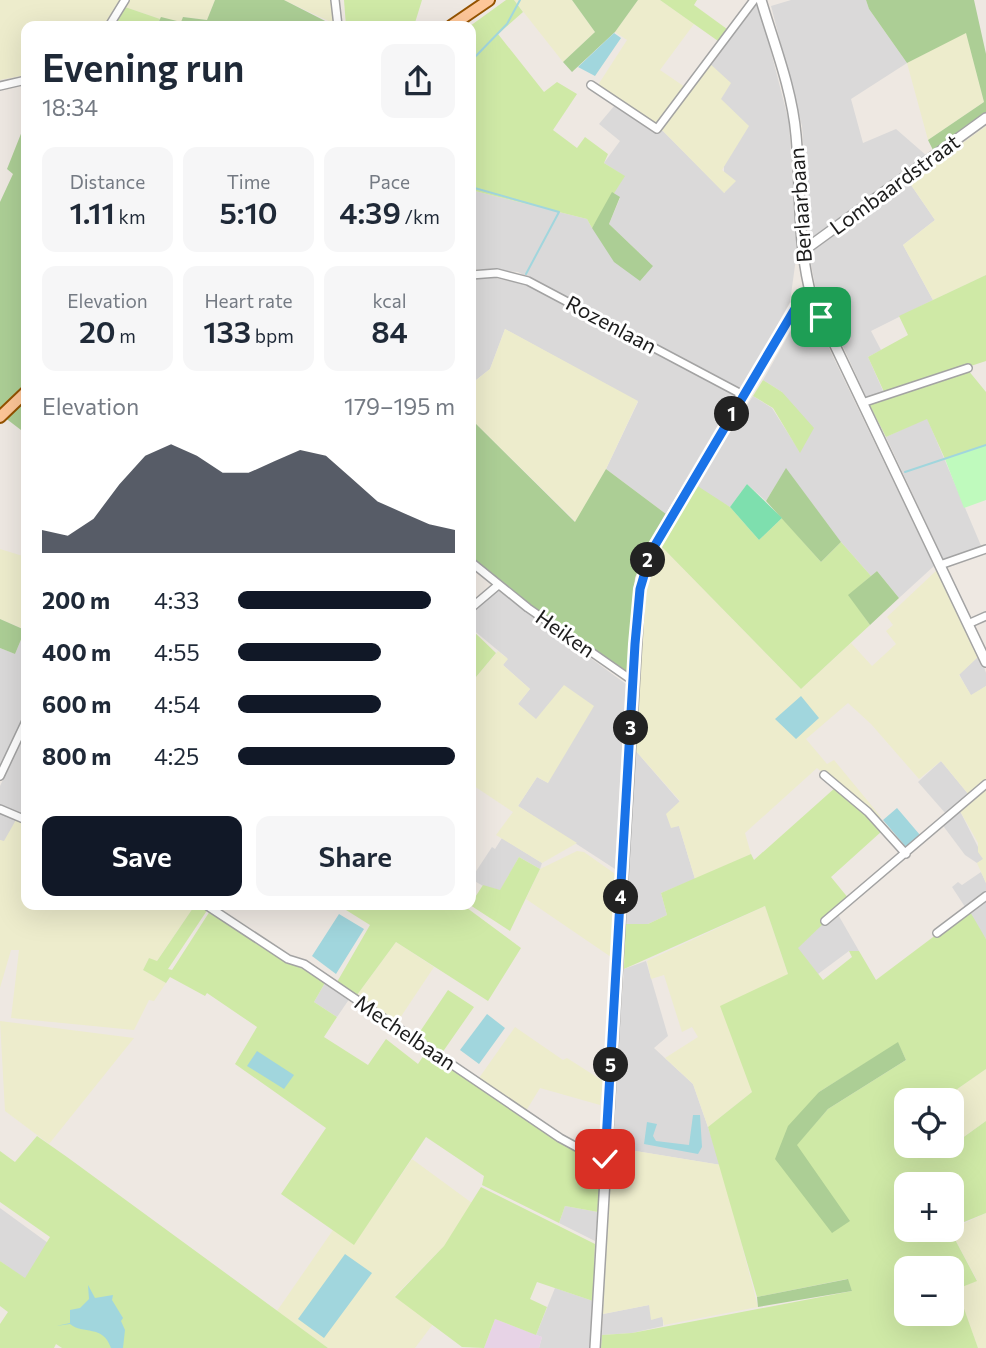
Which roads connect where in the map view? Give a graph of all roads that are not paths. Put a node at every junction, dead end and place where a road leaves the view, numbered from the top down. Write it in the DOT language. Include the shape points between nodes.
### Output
graph roads {
  1 [pos="125,0"];
  2 [pos="335,0"];
  3 [pos="489,0"];
  4 [pos="754,0"];
  5 [pos="761,0"];
  6 [pos="112,21"];
  7 [pos="337,21"];
  8 [pos="458,21"];
  9 [pos="21,81"];
  10 [pos="591,85"];
  11 [pos="0,86"];
  12 [pos="986,118"];
  13 [pos="803,251"];
  14 [pos="476,275"];
  15 [pos="811,295"];
  16 [pos="968,368"];
  17 [pos="744,396"];
  18 [pos="21,397"];
  19 [pos="862,403"];
  20 [pos="0,417"];
  21 [pos="986,549"];
  22 [pos="940,565"];
  23 [pos="476,567"];
  24 [pos="497,586"];
  25 [pos="476,604"];
  26 [pos="986,616"];
  27 [pos="968,624"];
  28 [pos="986,662"];
  29 [pos="633,681"];
  30 [pos="21,732"];
  31 [pos="824,775"];
  32 [pos="0,776"];
  33 [pos="986,784"];
  34 [pos="0,809"];
  35 [pos="21,818"];
  36 [pos="906,854"];
  37 [pos="986,896"];
  38 [pos="214,910"];
  39 [pos="825,921"];
  40 [pos="937,933"];
  41 [pos="605,1159"];
  42 [pos="595,1348"];
  1 -- 6 [label="street"];
  2 -- 7 [label="street"];
  3 -- 8 [label="main road"];
  4 -- 10 [label="street" via="657,128"];
  5 -- 13 [label="street, Berlaarbaan" via="793,111"];
  9 -- 11 [label="street"];
  12 -- 13 [label="street, Lombaardstraat"];
  13 -- 15 [label="street, Berlaarbaan"];
  14 -- 17 [label="street, Rozenlaan" via="497,273 528,281"];
  15 -- 17 [label="street" via="796,307"];
  15 -- 19 [label="street, Berlaarbaan"];
  16 -- 19 [label="street"];
  17 -- 29 [label="street" via="651,552 640,589"];
  18 -- 20 [label="main road"];
  19 -- 22 [label="street, Berlaarbaan"];
  21 -- 22 [label="street"];
  22 -- 27 [label="street, Berlaarbaan"];
  23 -- 24 [label="street, Heiken"];
  24 -- 25 [label="street"];
  24 -- 29 [label="street, Heiken"];
  26 -- 27 [label="street"];
  27 -- 28 [label="street, Berlaarbaan"];
  29 -- 41 [label="street"];
  30 -- 32 [label="street"];
  31 -- 36 [label="street"];
  33 -- 36 [label="street"];
  34 -- 35 [label="street"];
  36 -- 39 [label="street"];
  37 -- 40 [label="street"];
  38 -- 41 [label="street, Mechelbaan" via="288,959 304,964 560,1138"];
  41 -- 42 [label="street"];
}
